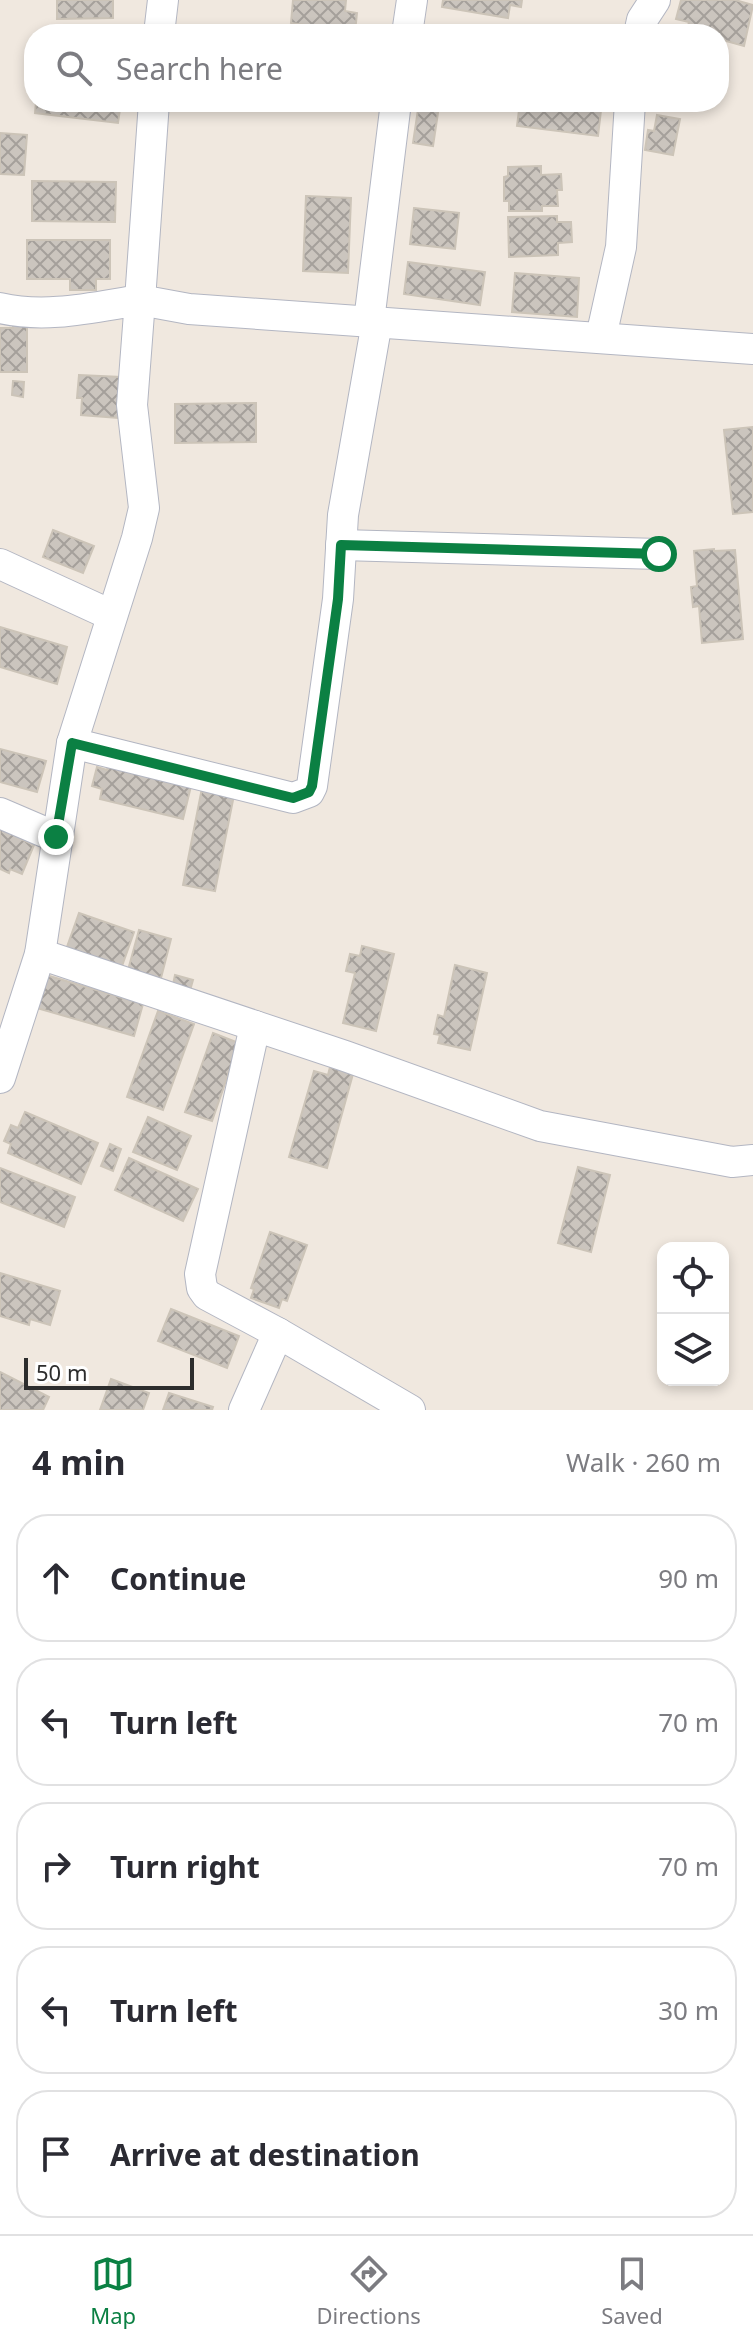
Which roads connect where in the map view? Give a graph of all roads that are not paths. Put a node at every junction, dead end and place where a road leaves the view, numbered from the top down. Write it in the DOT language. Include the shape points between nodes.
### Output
graph roads {
  1 [pos="163,0"];
  2 [pos="412,0"];
  3 [pos="655,0"];
  4 [pos="160,24"];
  5 [pos="408,24"];
  6 [pos="641,24"];
  7 [pos="153,112"];
  8 [pos="395,112"];
  9 [pos="629,112"];
  10 [pos="140,300"];
  11 [pos="0,308"];
  12 [pos="373,321"];
  13 [pos="601,337"];
  14 [pos="753,349"];
  15 [pos="341,545"];
  16 [pos="659,554"];
  17 [pos="0,564"];
  18 [pos="111,615"];
  19 [pos="72,743"];
  20 [pos="0,813"];
  21 [pos="56,837"];
  22 [pos="40,954"];
  23 [pos="255,1026"];
  24 [pos="0,1076"];
  25 [pos="753,1160"];
  26 [pos="278,1333"];
  27 [pos="244,1410"];
  28 [pos="410,1410"];
  1 -- 4 [label="street"];
  2 -- 5 [label="street"];
  3 -- 6 [label="street"];
  7 -- 10 [label="street"];
  8 -- 12 [label="street"];
  9 -- 13 [label="street" via="621,247"];
  10 -- 11 [label="street" via="69,312"];
  10 -- 12 [label="street" via="189,309"];
  10 -- 18 [label="street" via="132,405 144,508"];
  12 -- 13 [label="street"];
  12 -- 15 [label="street"];
  13 -- 14 [label="street"];
  15 -- 16 [label="street"];
  15 -- 19 [label="street" via="309,792 293,798"];
  17 -- 18 [label="street"];
  18 -- 19 [label="street"];
  19 -- 21 [label="street"];
  20 -- 21 [label="street"];
  21 -- 22 [label="street"];
  22 -- 23 [label="street"];
  22 -- 24 [label="street"];
  23 -- 25 [label="street" via="540,1126 732,1162"];
  23 -- 26 [label="street" via="200,1280 215,1301"];
  26 -- 27 [label="street"];
  26 -- 28 [label="street"];
}
